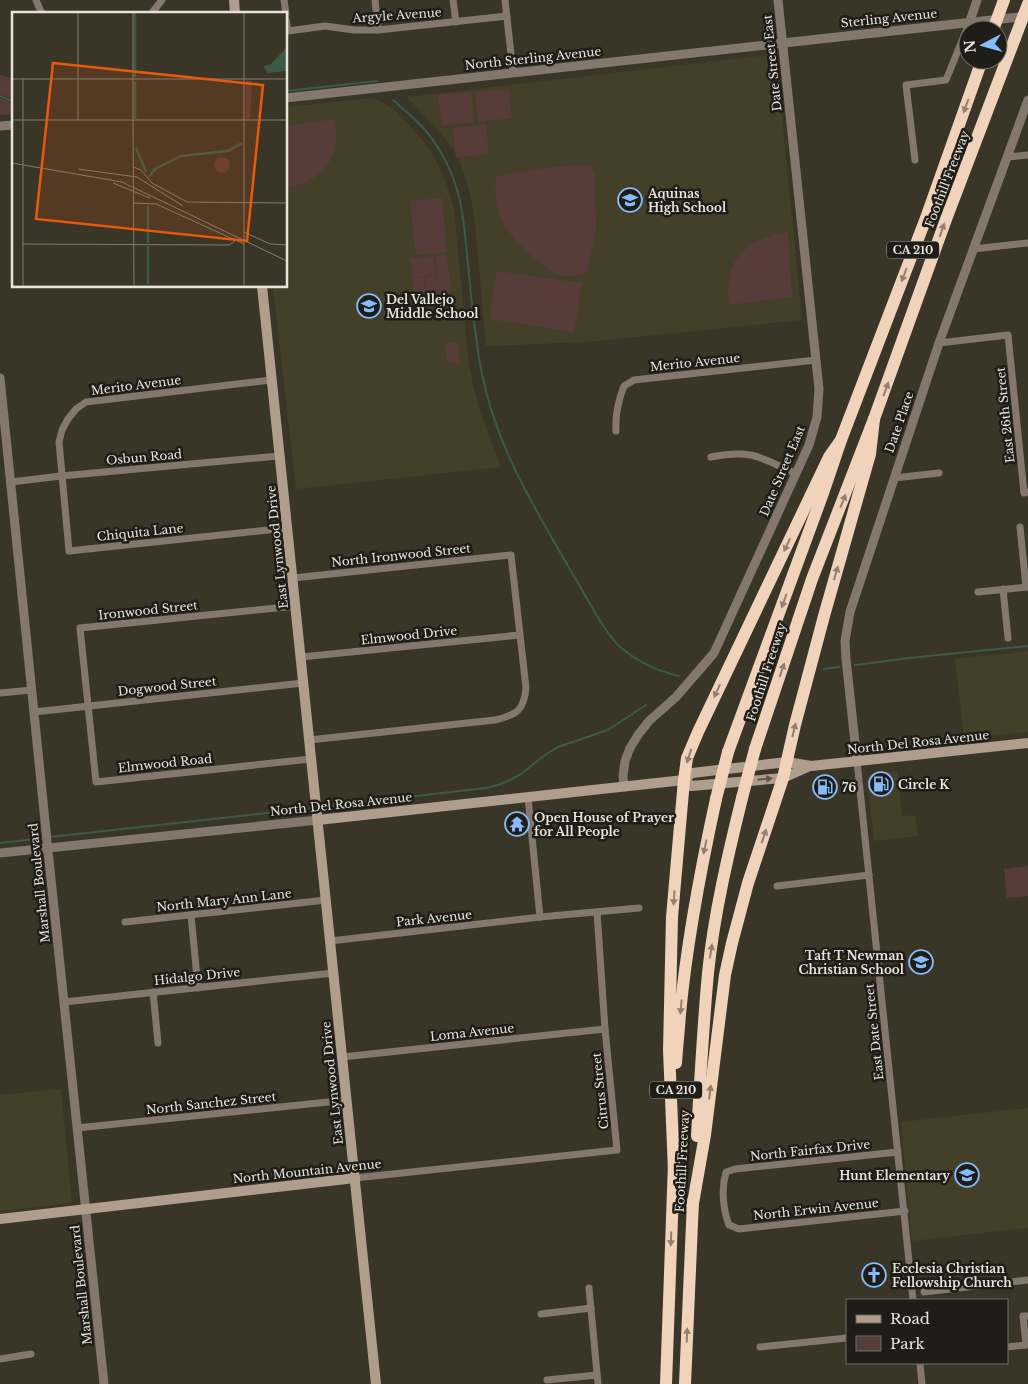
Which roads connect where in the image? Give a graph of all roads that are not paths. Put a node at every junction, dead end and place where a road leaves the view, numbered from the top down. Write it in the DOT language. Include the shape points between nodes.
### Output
graph roads {
  1 [pos="36,0"];
  2 [pos="162,0"];
  3 [pos="375,0"];
  4 [pos="453,0"];
  5 [pos="505,0"];
  6 [pos="778,0"];
  7 [pos="977,0"];
  8 [pos="1004,0"];
  9 [pos="1028,4"];
  10 [pos="41,12"];
  11 [pos="153,12"];
  12 [pos="507,16"];
  13 [pos="1028,16"];
  14 [pos="971,20"];
  15 [pos="989,20"];
  16 [pos="997,20"];
  17 [pos="456,22"];
  18 [pos="958,23"];
  19 [pos="378,30"];
  20 [pos="288,31"];
  21 [pos="783,42"];
  22 [pos="958,51"];
  23 [pos="978,70"];
  24 [pos="513,72"];
  25 [pos="288,98"];
  26 [pos="1028,100"];
  27 [pos="1028,155"];
  28 [pos="1008,157"];
  29 [pos="915,160"];
  30 [pos="1028,243"];
  31 [pos="973,249"];
  32 [pos="262,288"];
  33 [pos="939,343"];
  34 [pos="816,360"];
  35 [pos="0,378"];
  36 [pos="271,380"];
  37 [pos="874,419"];
  38 [pos="616,431"];
  39 [pos="841,440"];
  40 [pos="4,449"];
  41 [pos="279,456"];
  42 [pos="712,457"];
  43 [pos="939,473"];
  44 [pos="796,474"];
  45 [pos="62,476"];
  46 [pos="894,478"];
  47 [pos="11,482"];
  48 [pos="1026,493"];
  49 [pos="1020,527"];
  50 [pos="287,528"];
  51 [pos="293,578"];
  52 [pos="1027,587"];
  53 [pos="1003,590"];
  54 [pos="978,592"];
  55 [pos="296,606"];
  56 [pos="520,634"];
  57 [pos="1008,638"];
  58 [pos="301,657"];
  59 [pos="303,683"];
  60 [pos="32,690"];
  61 [pos="0,693"];
  62 [pos="89,706"];
  63 [pos="34,712"];
  64 [pos="309,740"];
  65 [pos="1028,743"];
  66 [pos="311,759"];
  67 [pos="857,761"];
  68 [pos="787,762"];
  69 [pos="811,766"];
  70 [pos="783,778"];
  71 [pos="684,780"];
  72 [pos="624,788"];
  73 [pos="528,797"];
  74 [pos="317,811"];
  75 [pos="47,841"];
  76 [pos="0,853"];
  77 [pos="870,875"];
  78 [pos="777,886"];
  79 [pos="326,900"];
  80 [pos="639,908"];
  81 [pos="597,912"];
  82 [pos="191,914"];
  83 [pos="540,917"];
  84 [pos="125,922"];
  85 [pos="330,941"];
  86 [pos="334,973"];
  87 [pos="198,988"];
  88 [pos="152,992"];
  89 [pos="64,1002"];
  90 [pos="605,1029"];
  91 [pos="158,1043"];
  92 [pos="342,1058"];
  93 [pos="347,1100"];
  94 [pos="77,1128"];
  95 [pos="617,1150"];
  96 [pos="898,1152"];
  97 [pos="674,1171"];
  98 [pos="355,1178"];
  99 [pos="85,1209"];
  100 [pos="692,1209"];
  101 [pos="905,1211"];
  102 [pos="0,1219"];
  103 [pos="729,1225"];
  104 [pos="1028,1280"];
  105 [pos="588,1288"];
  106 [pos="924,1292"];
  107 [pos="913,1299"];
  108 [pos="591,1308"];
  109 [pos="540,1314"];
  110 [pos="1028,1316"];
  111 [pos="846,1338"];
  112 [pos="760,1347"];
  113 [pos="1008,1347"];
  114 [pos="31,1354"];
  115 [pos="0,1359"];
  116 [pos="920,1364"];
  117 [pos="597,1375"];
  118 [pos="548,1380"];
  119 [pos="104,1384"];
  120 [pos="376,1384"];
  121 [pos="598,1384"];
  122 [pos="666,1384"];
  123 [pos="685,1384"];
  124 [pos="922,1384"];
  1 -- 10 [label="street"];
  2 -- 11 [label="street"];
  3 -- 19 [label="street"];
  4 -- 17 [label="street"];
  5 -- 12 [label="street"];
  6 -- 21 [label="street, Date Street East"];
  7 -- 14 [label="street"];
  8 -- 16 [label="highway, bridge"];
  37 -- 9 [label="highway, Foothill Freeway / CA 210, one-way, bridge"];
  12 -- 17 [label="street, Argyle Avenue"];
  12 -- 24 [label="street"];
  13 -- 15 [label="street, Sterling Avenue"];
  17 -- 19 [label="street, Argyle Avenue"];
  18 -- 21 [label="street, Sterling Avenue"];
  19 -- 20 [label="street, Argyle Avenue" via="325,26"];
  21 -- 24 [label="street, North Sterling Avenue"];
  21 -- 34 [label="street, Date Street East"];
  22 -- 29 [label="street" via="946,80 906,85"];
  23 -- 39 [label="highway, Foothill Freeway / CA 210, one-way"];
  24 -- 25 [label="street, North Sterling Avenue"];
  26 -- 28 [label="street, Date Place"];
  27 -- 28 [label="street"];
  28 -- 31 [label="street, Date Place"];
  30 -- 31 [label="street"];
  31 -- 33 [label="street, Date Place"];
  32 -- 36 [label="main road, East Lynwood Drive"];
  33 -- 46 [label="street, Date Place"];
  33 -- 48 [label="street, East 26th Street" via="1008,336"];
  34 -- 38 [label="street, Merito Avenue" via="634,380 624,386 618,403"];
  34 -- 44 [label="street, Date Street East" via="817,417"];
  35 -- 40 [label="street, Marshall Boulevard"];
  36 -- 41 [label="main road, East Lynwood Drive"];
  36 -- 45 [label="street, Merito Avenue" via="86,402 76,409 62,430 59,442"];
  68 -- 37 [label="highway, one-way" via="870,454"];
  100 -- 37 [label="highway, Foothill Freeway / CA 210, one-way, bridge" via="708,972 729,849 755,749 812,578"];
  39 -- 71 [label="highway, one-way" via="829,456 698,732 687,758"];
  39 -- 97 [label="highway, Foothill Freeway / CA 210, one-way, bridge" via="728,752 699,873 684,970 676,1059"];
  40 -- 47 [label="street, Marshall Boulevard"];
  41 -- 45 [label="street, Osbun Road"];
  41 -- 50 [label="main road, East Lynwood Drive"];
  42 -- 44 [label="street" via="734,453 763,457"];
  43 -- 46 [label="street"];
  44 -- 72 [label="street, Date Street East" via="714,654 638,734 625,760"];
  45 -- 47 [label="street, Osbun Road"];
  45 -- 50 [label="street, Chiquita Lane" via="69,551"];
  46 -- 67 [label="street, Date Place" via="847,629 846,659"];
  47 -- 60 [label="street, Marshall Boulevard"];
  49 -- 52 [label="street"];
  50 -- 51 [label="main road, East Lynwood Drive"];
  51 -- 55 [label="main road, East Lynwood Drive"];
  51 -- 56 [label="street, North Ironwood Street" via="511,555"];
  52 -- 53 [label="street"];
  53 -- 54 [label="street"];
  53 -- 57 [label="street"];
  55 -- 58 [label="main road, East Lynwood Drive"];
  55 -- 62 [label="street, Ironwood Street" via="80,628"];
  56 -- 58 [label="street, Elmwood Drive"];
  56 -- 64 [label="street" via="526,688 520,709 514,714 495,720"];
  58 -- 59 [label="main road, East Lynwood Drive"];
  59 -- 62 [label="street, Dogwood Street"];
  59 -- 64 [label="main road, East Lynwood Drive"];
  60 -- 61 [label="street"];
  60 -- 63 [label="street, Marshall Boulevard"];
  62 -- 63 [label="street, Dogwood Street"];
  62 -- 66 [label="street, Elmwood Road" via="96,782"];
  63 -- 75 [label="street, Marshall Boulevard"];
  64 -- 66 [label="main road, East Lynwood Drive"];
  65 -- 67 [label="main road, North Del Rosa Avenue"];
  66 -- 74 [label="main road, East Lynwood Drive"];
  67 -- 69 [label="main road, North Del Rosa Avenue"];
  67 -- 77 [label="street, East Date Street"];
  68 -- 69 [label="main road, North Del Rosa Avenue"];
  68 -- 70 [label="highway"];
  68 -- 71 [label="main road, North Del Rosa Avenue" via="692,773"];
  69 -- 70 [label="main road, North Del Rosa Avenue"];
  71 -- 70 [label="main road, North Del Rosa Avenue, one-way" via="691,786"];
  100 -- 70 [label="highway, one-way" via="705,1135 725,974 748,882"];
  71 -- 72 [label="main road, North Del Rosa Avenue"];
  71 -- 97 [label="highway, one-way" via="670,955 669,1050"];
  72 -- 73 [label="main road, North Del Rosa Avenue"];
  73 -- 74 [label="main road, North Del Rosa Avenue"];
  73 -- 83 [label="street"];
  74 -- 75 [label="street, North Del Rosa Avenue"];
  74 -- 79 [label="main road, East Lynwood Drive"];
  75 -- 76 [label="street, North Del Rosa Avenue"];
  75 -- 89 [label="street, Marshall Boulevard"];
  77 -- 78 [label="street"];
  77 -- 96 [label="street, East Date Street"];
  79 -- 82 [label="street, North Mary Ann Lane"];
  79 -- 85 [label="main road, East Lynwood Drive"];
  80 -- 81 [label="street, Park Avenue"];
  81 -- 83 [label="street, Park Avenue"];
  81 -- 90 [label="street, Citrus Street"];
  82 -- 84 [label="street, North Mary Ann Lane"];
  82 -- 87 [label="street"];
  83 -- 85 [label="street, Park Avenue"];
  85 -- 86 [label="main road, East Lynwood Drive"];
  86 -- 87 [label="street, Hidalgo Drive"];
  86 -- 92 [label="main road, East Lynwood Drive"];
  87 -- 88 [label="street, Hidalgo Drive"];
  88 -- 89 [label="street, Hidalgo Drive"];
  88 -- 91 [label="street"];
  89 -- 94 [label="street, Marshall Boulevard"];
  90 -- 92 [label="street, Loma Avenue"];
  90 -- 95 [label="street, Citrus Street"];
  92 -- 93 [label="main road, East Lynwood Drive"];
  93 -- 94 [label="street, North Sanchez Street"];
  93 -- 98 [label="main road, East Lynwood Drive"];
  94 -- 99 [label="street, Marshall Boulevard"];
  95 -- 98 [label="street, North Mountain Avenue"];
  96 -- 101 [label="street, East Date Street"];
  96 -- 103 [label="street, North Fairfax Drive" via="726,1172 722,1183"];
  97 -- 122 [label="highway, Foothill Freeway / CA 210, one-way"];
  98 -- 99 [label="main road, North Mountain Avenue"];
  98 -- 120 [label="main road, East Lynwood Drive"];
  99 -- 102 [label="main road, North Mountain Avenue"];
  99 -- 119 [label="street, Marshall Boulevard"];
  123 -- 100 [label="highway, Foothill Freeway / CA 210, one-way"];
  101 -- 103 [label="street, North Erwin Avenue" via="739,1228"];
  101 -- 107 [label="street, East Date Street"];
  104 -- 106 [label="street"];
  105 -- 108 [label="street"];
  108 -- 109 [label="street"];
  108 -- 117 [label="street"];
  110 -- 113 [label="street" via="1023,1316 1026,1345"];
  111 -- 112 [label="street"];
  114 -- 115 [label="street"];
  116 -- 124 [label="street"];
  117 -- 118 [label="street"];
  117 -- 121 [label="street"];
}
